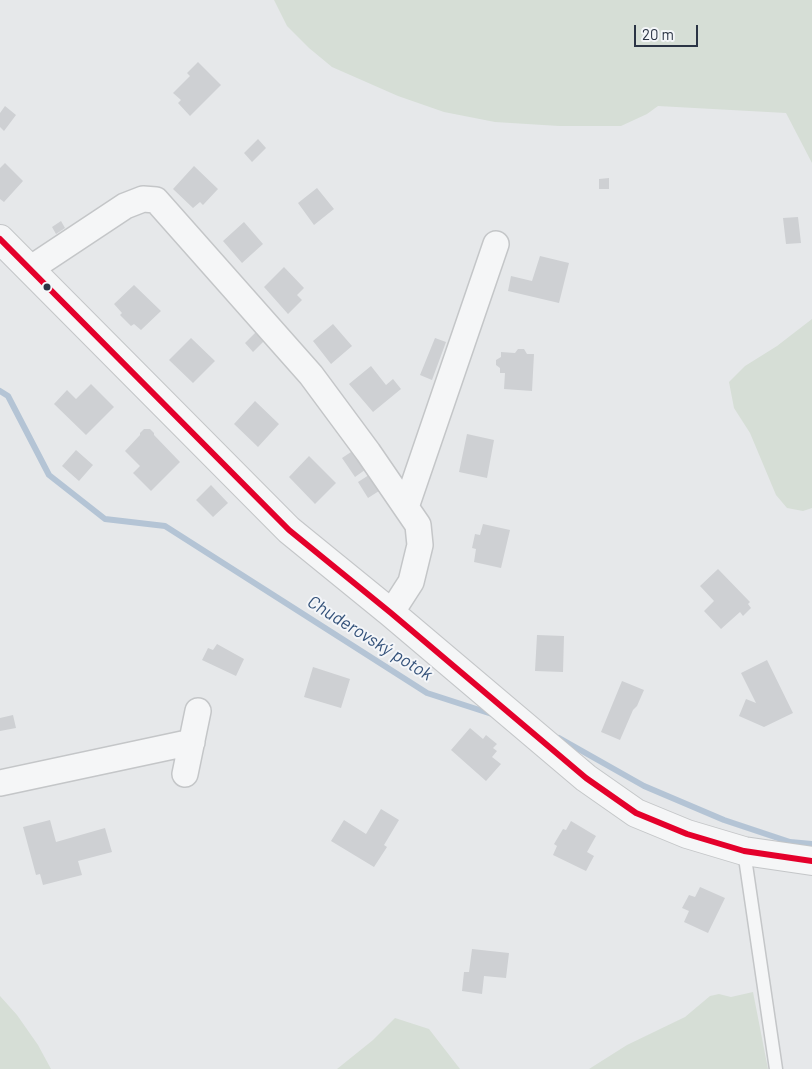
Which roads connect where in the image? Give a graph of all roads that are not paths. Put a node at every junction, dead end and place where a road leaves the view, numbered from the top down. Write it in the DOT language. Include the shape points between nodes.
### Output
graph roads {
  1 [pos="0,238"];
  2 [pos="496,244"];
  3 [pos="30,268"];
  4 [pos="406,508"];
  5 [pos="391,613"];
  6 [pos="198,711"];
  7 [pos="192,742"];
  8 [pos="185,774"];
  9 [pos="0,783"];
  10 [pos="744,851"];
  11 [pos="812,861"];
  12 [pos="776,1069"];
  1 -- 3 [label="street"];
  2 -- 4 [label="street"];
  3 -- 4 [label="street" via="125,206 143,199 156,200 311,375"];
  3 -- 5 [label="street" via="289,530"];
  4 -- 5 [label="street" via="418,525 420,545 411,582"];
  5 -- 10 [label="street" via="586,778 636,813 687,834"];
  6 -- 7 [label="street"];
  7 -- 8 [label="street"];
  7 -- 9 [label="street"];
  10 -- 11 [label="street"];
  10 -- 12 [label="lane"];
}
